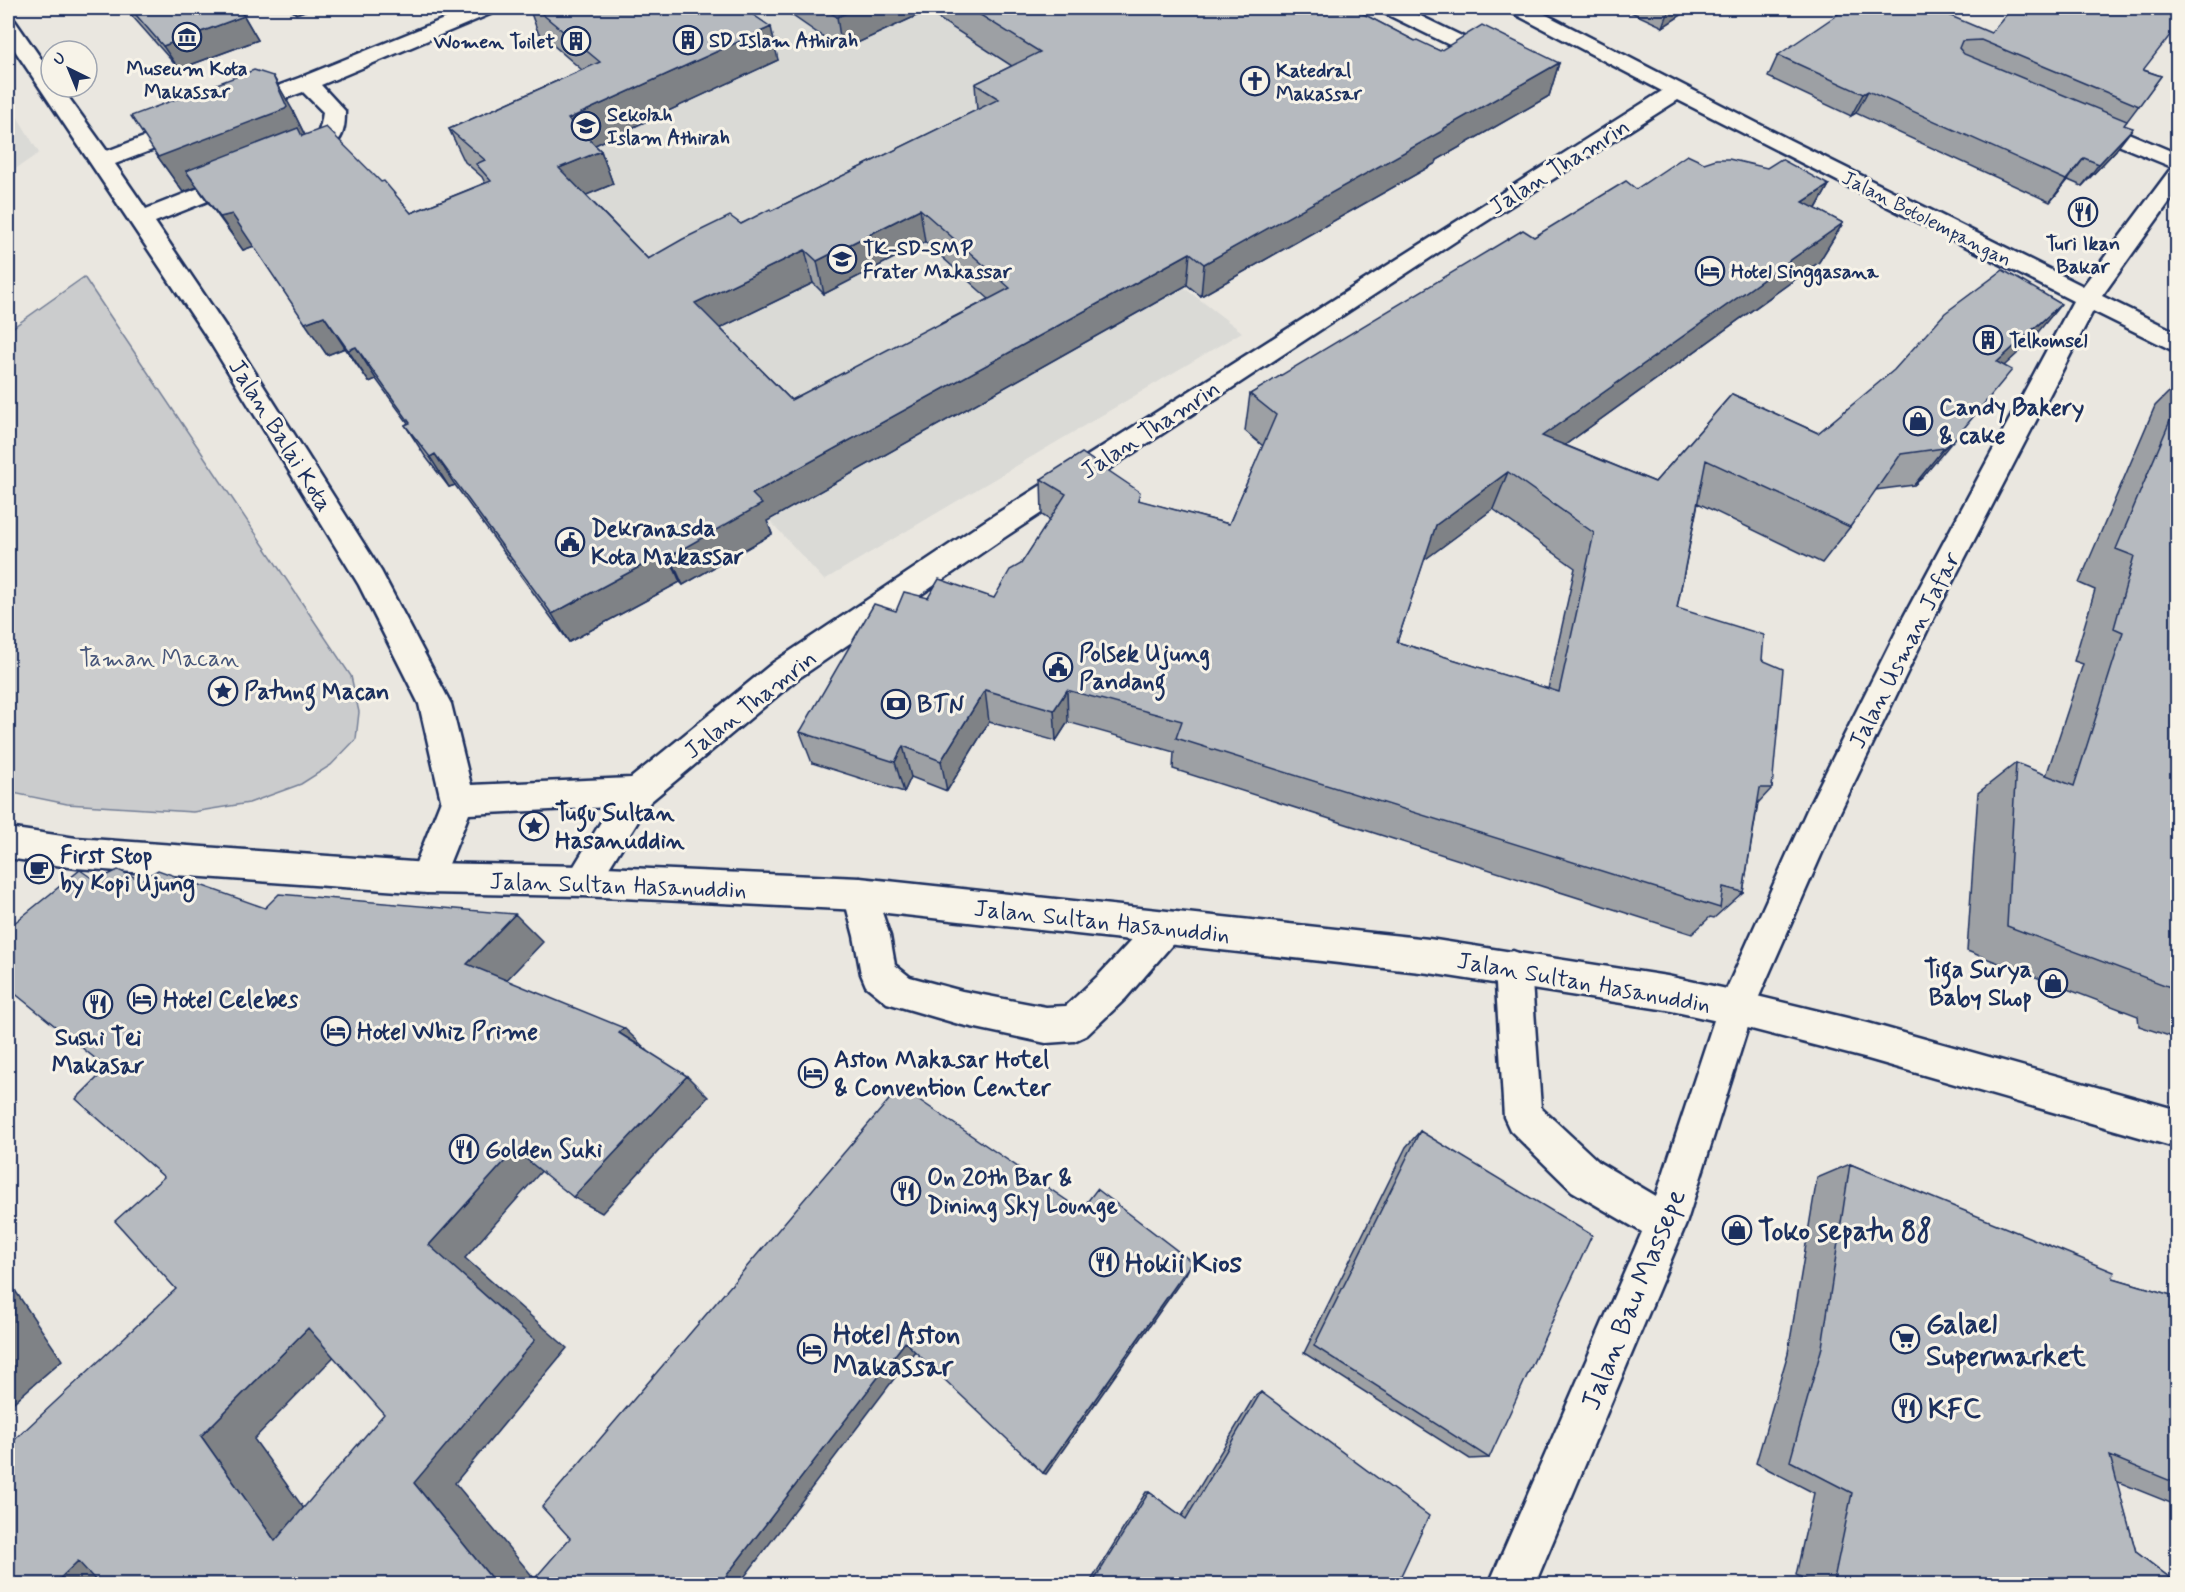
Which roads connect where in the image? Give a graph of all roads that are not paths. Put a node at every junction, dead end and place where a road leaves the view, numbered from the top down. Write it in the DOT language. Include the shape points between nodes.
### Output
graph roads {
  1 [pos="488,8"];
  2 [pos="1389,8"];
  3 [pos="1518,8"];
  4 [pos="8,25"];
  5 [pos="1471,48"];
  6 [pos="307,83"];
  7 [pos="1677,91"];
  8 [pos="2068,116"];
  9 [pos="101,161"];
  10 [pos="2178,162"];
  11 [pos="2178,173"];
  12 [pos="141,219"];
  13 [pos="2086,300"];
  14 [pos="2178,344"];
  15 [pos="638,792"];
  16 [pos="458,800"];
  17 [pos="8,843"];
  18 [pos="427,878"];
  19 [pos="582,881"];
  20 [pos="860,894"];
  21 [pos="1165,928"];
  22 [pos="1513,968"];
  23 [pos="1736,1008"];
  24 [pos="2178,1129"];
  25 [pos="1666,1224"];
  26 [pos="1512,1584"];
  1 -- 6 [label="street"];
  2 -- 5 [label="street"];
  3 -- 7 [label="street, Jalan Botolempangan"];
  4 -- 9 [label="street, Jalan Balai Kota"];
  6 -- 9 [label="street"];
  6 -- 12 [label="street" via="334,111 332,132 315,151"];
  7 -- 13 [label="street, Jalan Botolempangan"];
  7 -- 15 [label="street, Jalan Thamrin" via="986,536 785,672"];
  8 -- 10 [label="street"];
  9 -- 12 [label="street, Jalan Balai Kota"];
  11 -- 13 [label="street, Jalan Usman Jafar"];
  12 -- 16 [label="street, Jalan Balai Kota" via="226,346 371,579 435,704"];
  13 -- 14 [label="street, Jalan Botolempangan"];
  13 -- 23 [label="street, Jalan Usman Jafar" via="1898,659 1824,810"];
  15 -- 16 [label="street"];
  15 -- 19 [label="street, Jalan Thamrin"];
  16 -- 18 [label="street"];
  17 -- 18 [label="street, Jalan Sultan Hasanuddin" via="76,853"];
  18 -- 19 [label="street, Jalan Sultan Hasanuddin"];
  19 -- 20 [label="street, Jalan Sultan Hasanuddin"];
  20 -- 21 [label="street, Jalan Sultan Hasanuddin"];
  20 -- 21 [label="street" via="879,974 900,991 1046,1025 1074,1023"];
  21 -- 22 [label="street, Jalan Sultan Hasanuddin"];
  22 -- 23 [label="street, Jalan Sultan Hasanuddin"];
  22 -- 25 [label="street" via="1523,1117 1586,1177"];
  23 -- 24 [label="street, Jalan Sultan Hasanuddin" via="1868,1041"];
  23 -- 25 [label="street, Jalan Bau Massepe"];
  25 -- 26 [label="street, Jalan Bau Massepe"];
}
